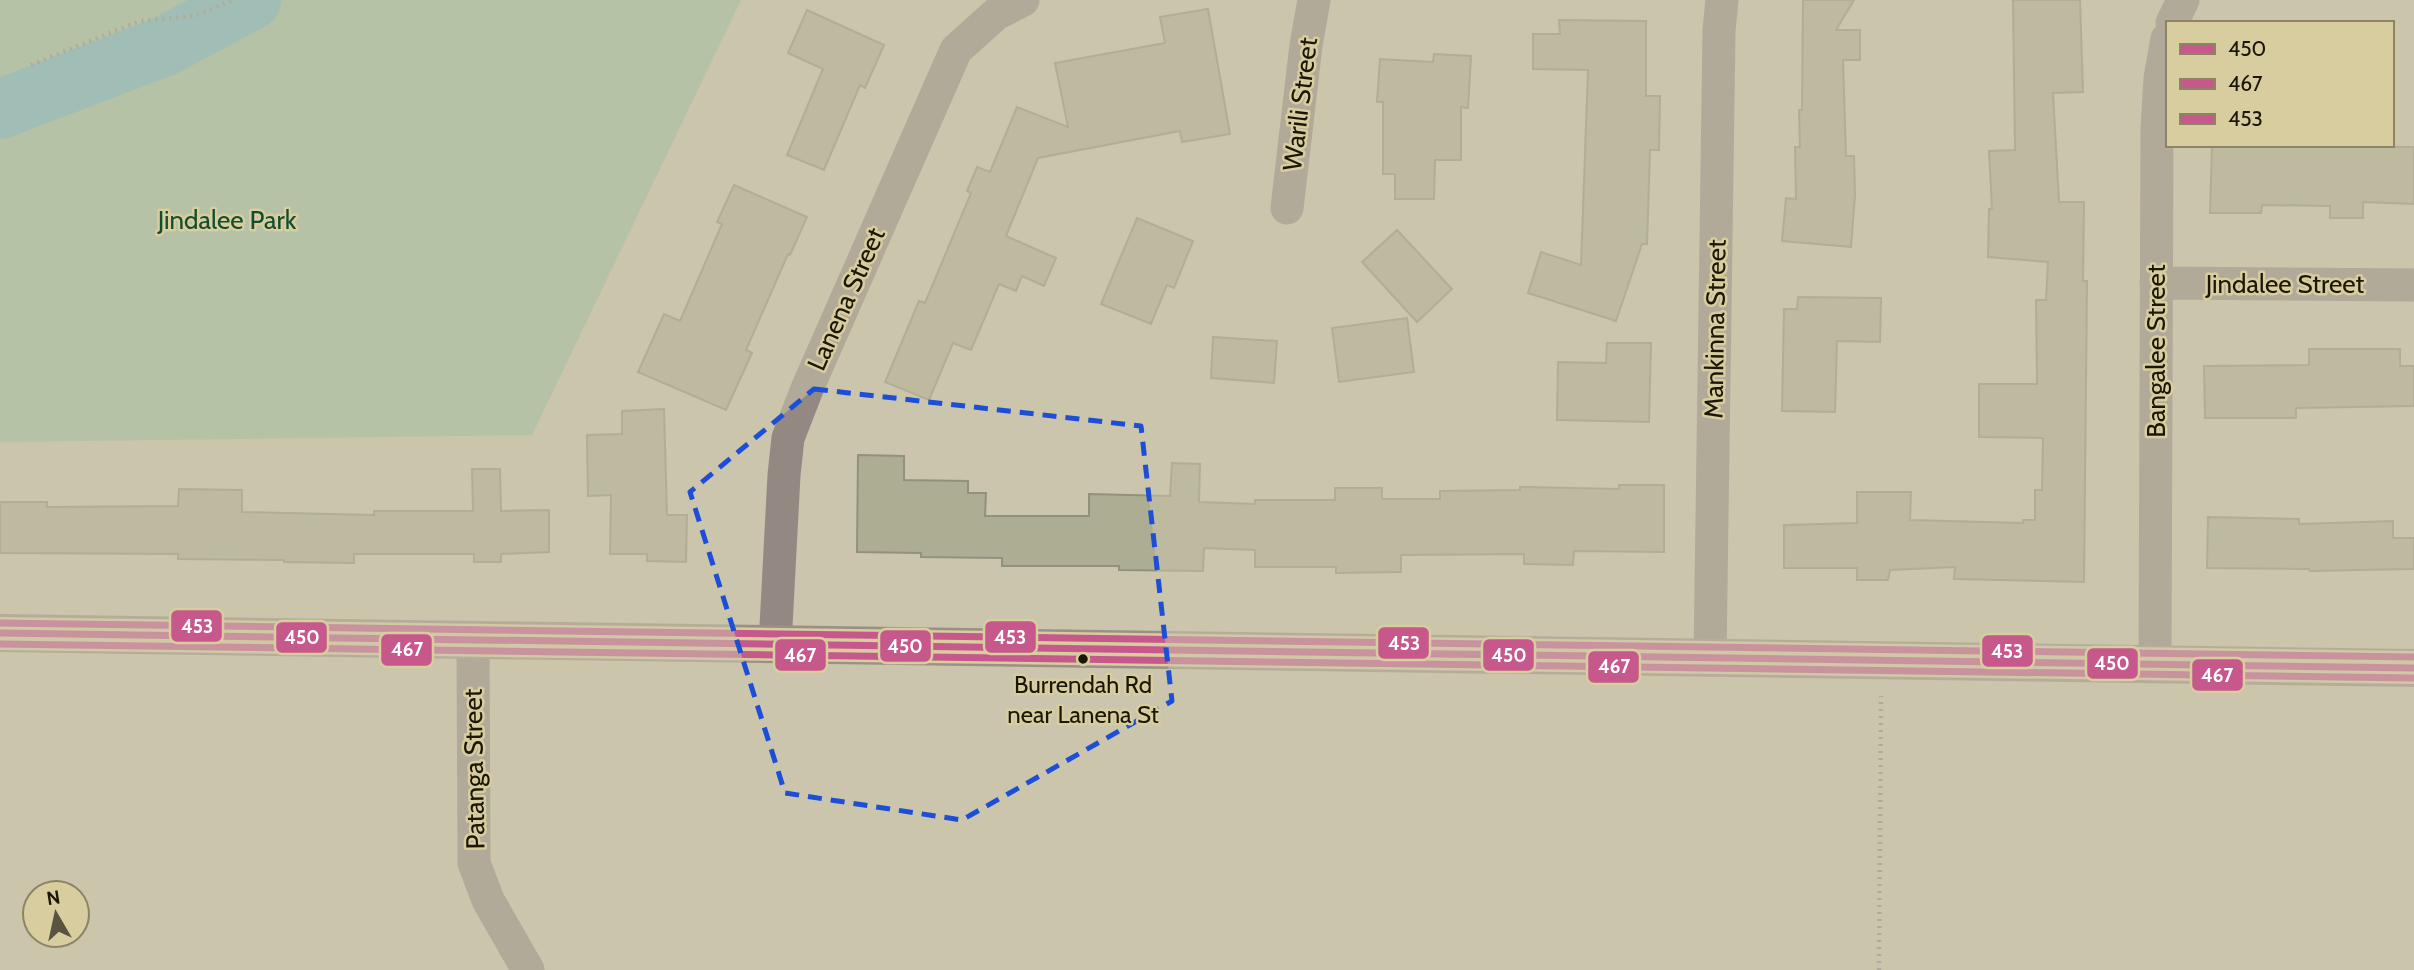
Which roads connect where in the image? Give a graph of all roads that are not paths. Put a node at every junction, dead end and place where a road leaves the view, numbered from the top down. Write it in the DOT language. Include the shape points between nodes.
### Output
graph roads {
  1 [pos="1023,0"];
  2 [pos="1314,0"];
  3 [pos="1722,0"];
  4 [pos="2183,0"];
  5 [pos="2173,21"];
  6 [pos="2166,46"];
  7 [pos="1287,208"];
  8 [pos="2156,283"];
  9 [pos="2414,285"];
  10 [pos="0,633"];
  11 [pos="473,640"];
  12 [pos="775,645"];
  13 [pos="1710,658"];
  14 [pos="2155,664"];
  15 [pos="2414,668"];
  16 [pos="528,970"];
  1 -- 12 [label="street, Lanena Street" via="996,14 956,50 807,388 788,438"];
  2 -- 7 [label="street, Warili Street"];
  3 -- 13 [label="street, Mankinna Street"];
  4 -- 5 [label="street"];
  6 -- 8 [label="street, Bangalee Street" via="2158,102"];
  8 -- 9 [label="street, Jindalee Street"];
  8 -- 14 [label="street, Bangalee Street"];
  10 -- 11 [label="street"];
  11 -- 12 [label="street"];
  11 -- 16 [label="street, Patanga Street" via="474,863 488,900"];
  12 -- 13 [label="street"];
  13 -- 14 [label="street"];
  14 -- 15 [label="street"];
}
